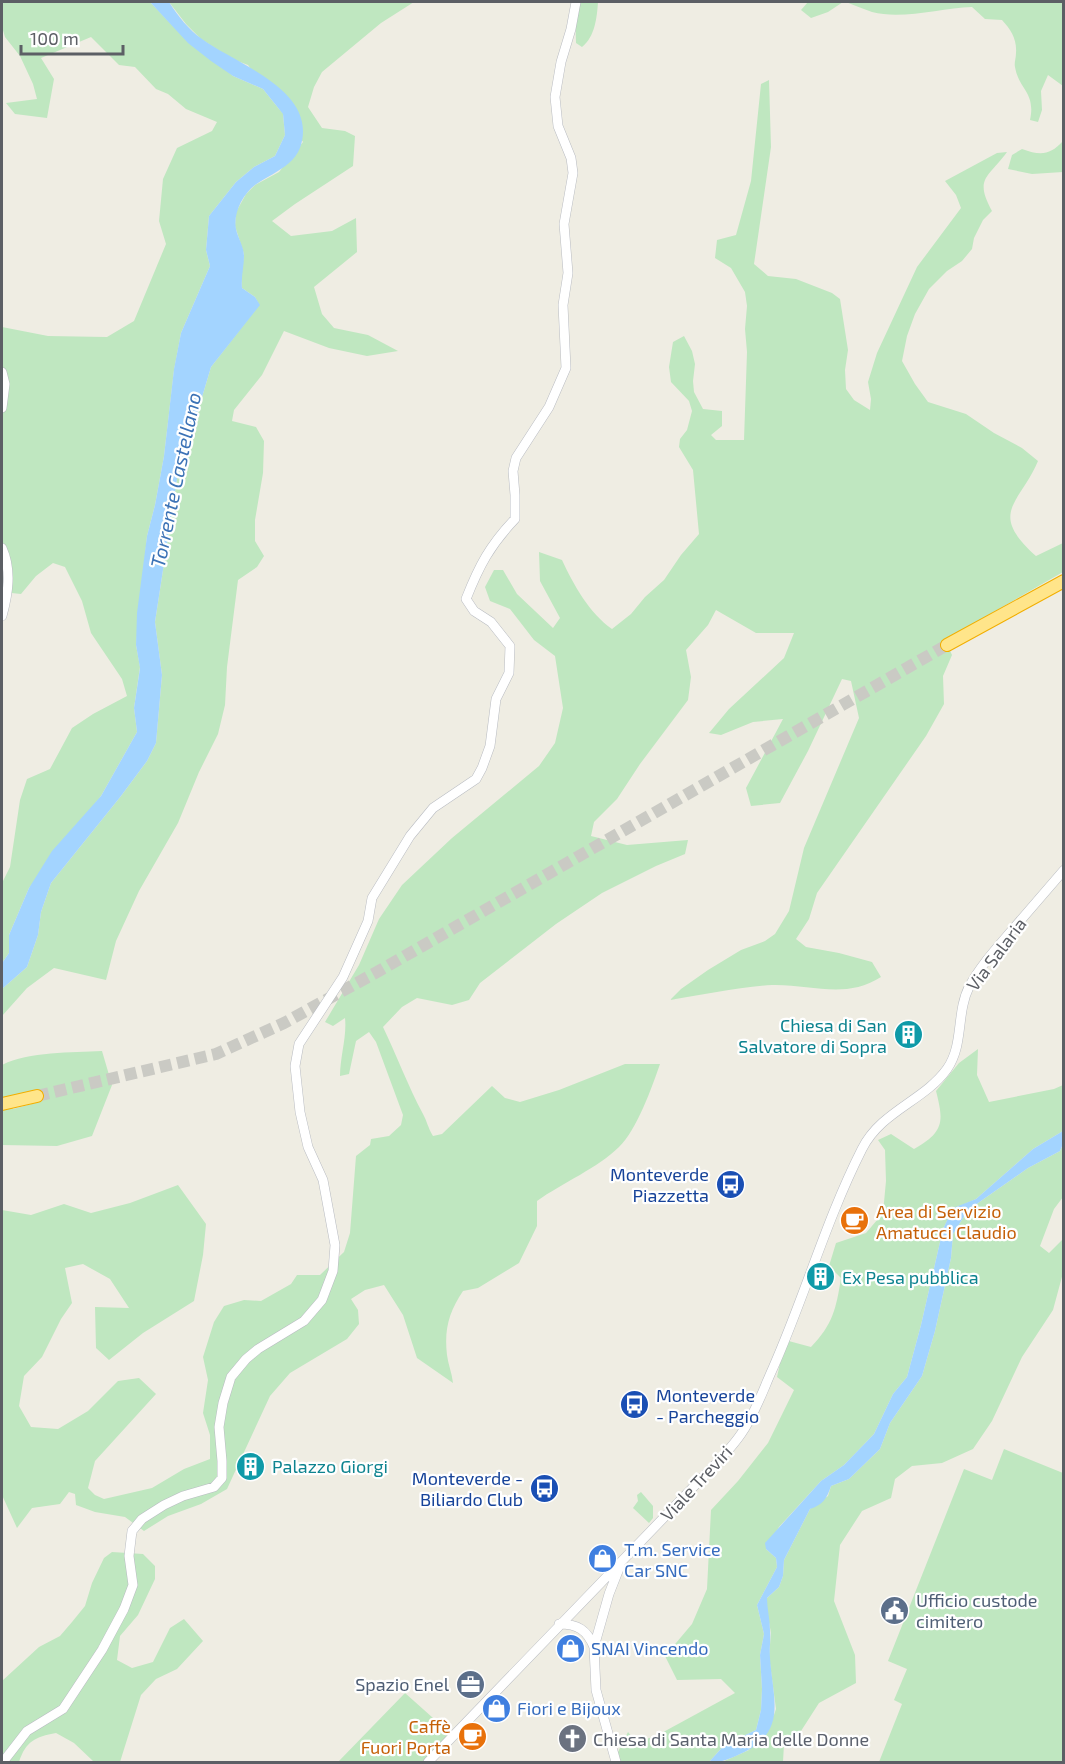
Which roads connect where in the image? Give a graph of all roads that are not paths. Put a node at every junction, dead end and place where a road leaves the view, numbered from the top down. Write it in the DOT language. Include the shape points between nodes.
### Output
graph roads {
  1 [pos="576,2"];
  2 [pos="2,372"];
  3 [pos="2,408"];
  4 [pos="2,548"];
  5 [pos="1064,581"];
  6 [pos="2,616"];
  7 [pos="947,645"];
  8 [pos="1064,870"];
  9 [pos="37,1096"];
  10 [pos="7,1103"];
  11 [pos="867,1141"];
  12 [pos="622,1561"];
  13 [pos="559,1624"];
  14 [pos="594,1647"];
  15 [pos="3,1762"];
  16 [pos="428,1762"];
  17 [pos="616,1762"];
  1 -- 15 [label="street" via="555,97 558,126 573,173 564,225 568,273 563,305 566,368 549,407 516,458 514,519 478,568 466,599 510,646 509,673 496,699 490,746 476,779 433,808 410,836 372,898 368,921 343,977 300,1044 295,1066 308,1147 323,1180 335,1245 333,1271 322,1300 304,1321 258,1349 231,1377 219,1427 222,1478 214,1487 183,1496 142,1519 132,1531 129,1556 133,1585 124,1609 63,1709 27,1731"];
  2 -- 3 [label="street"];
  4 -- 6 [label="street" via="8,576"];
  5 -- 7 [label="highway"];
  8 -- 11 [label="street, Via Salaria" via="970,984 960,1010 957,1046 945,1072 890,1115"];
  9 -- 10 [label="highway"];
  11 -- 12 [label="street, Viale Treviri" via="837,1205 788,1336 742,1432"];
  12 -- 13 [label="street, Viale Treviri"];
  12 -- 14 [label="street"];
  13 -- 14 [label="street" via="582,1628"];
  13 -- 16 [label="street, Viale Treviri"];
  14 -- 17 [label="street" via="597,1690"];
}
